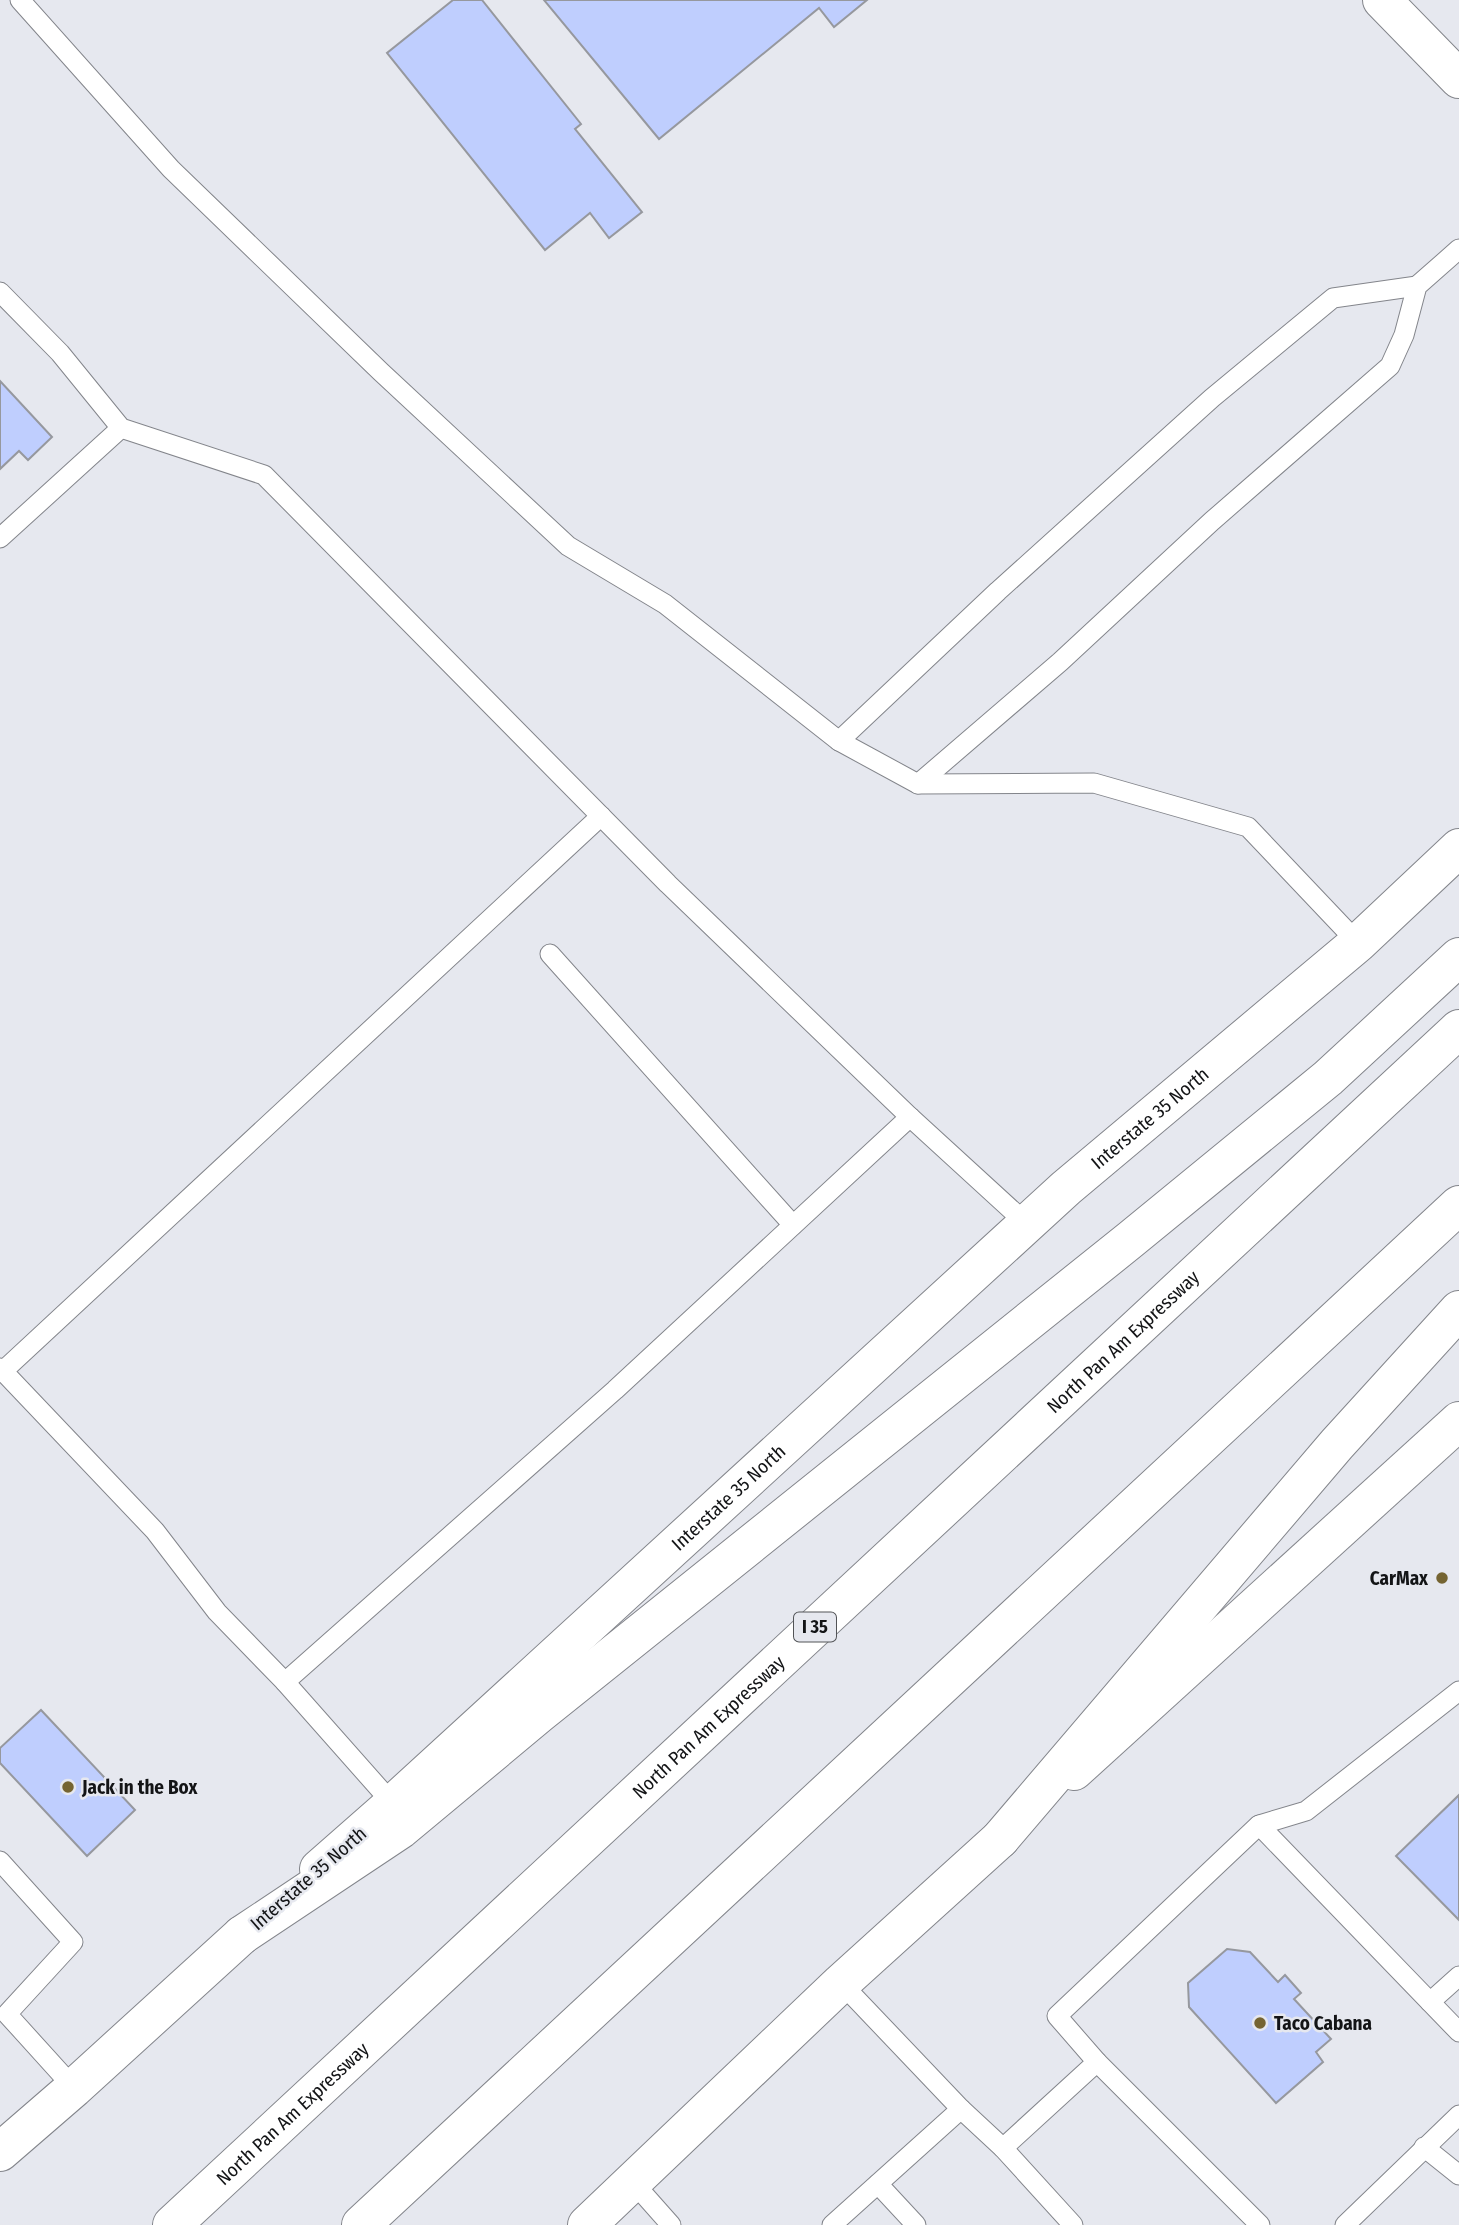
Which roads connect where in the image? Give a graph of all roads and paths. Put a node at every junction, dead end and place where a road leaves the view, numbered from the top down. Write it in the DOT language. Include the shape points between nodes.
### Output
graph roads {
  1 [pos="20,0"];
  2 [pos="1383,0"];
  3 [pos="1459,79"];
  4 [pos="1459,249"];
  5 [pos="1418,286"];
  6 [pos="0,292"];
  7 [pos="121,428"];
  8 [pos="0,538"];
  9 [pos="839,741"];
  10 [pos="918,783"];
  11 [pos="601,816"];
  12 [pos="1459,848"];
  13 [pos="1358,943"];
  14 [pos="550,954"];
  15 [pos="1459,957"];
  16 [pos="1459,1029"];
  17 [pos="910,1117"];
  18 [pos="1459,1205"];
  19 [pos="1027,1224"];
  20 [pos="793,1225"];
  21 [pos="1459,1310"];
  22 [pos="1,1369"];
  23 [pos="1459,1421"];
  24 [pos="285,1682"];
  25 [pos="1459,1691"];
  26 [pos="393,1804"];
  27 [pos="1259,1825"];
  28 [pos="1000,1839"];
  29 [pos="0,1861"];
  30 [pos="242,1935"];
  31 [pos="1459,1976"];
  32 [pos="841,1983"];
  33 [pos="1430,2002"];
  34 [pos="2,2014"];
  35 [pos="1459,2032"];
  36 [pos="1097,2062"];
  37 [pos="74,2088"];
  38 [pos="961,2109"];
  39 [pos="1459,2115"];
  40 [pos="1424,2147"];
  41 [pos="1003,2148"];
  42 [pos="0,2152"];
  43 [pos="1459,2175"];
  44 [pos="632,2182"];
  45 [pos="878,2184"];
  46 [pos="172,2225"];
  47 [pos="361,2225"];
  48 [pos="587,2225"];
  49 [pos="671,2225"];
  50 [pos="832,2225"];
  51 [pos="916,2225"];
  52 [pos="1073,2225"];
  53 [pos="1260,2225"];
  54 [pos="1345,2225"];
  1 -- 9 [label="lane" via="171,169 568,546 665,604"];
  2 -- 3 [label="main road"];
  4 -- 5 [label="lane"];
  5 -- 9 [label="lane" via="1333,298 1212,398"];
  5 -- 10 [label="lane" via="1390,366"];
  6 -- 7 [label="lane" via="60,353"];
  7 -- 8 [label="lane"];
  7 -- 11 [label="lane" via="264,475"];
  9 -- 10 [label="lane"];
  10 -- 13 [label="lane" via="1094,783 1248,827"];
  11 -- 17 [label="lane"];
  11 -- 22 [label="lane"];
  12 -- 13 [label="main road, Interstate 35 North"];
  13 -- 19 [label="main road, Interstate 35 North"];
  14 -- 20 [label="lane"];
  15 -- 30 [label="main road" via="1328,1077 401,1829"];
  16 -- 46 [label="main road, North Pan Am Expressway / I 35"];
  17 -- 19 [label="lane"];
  17 -- 20 [label="lane"];
  18 -- 47 [label="main road"];
  19 -- 26 [label="main road, Interstate 35 North"];
  20 -- 24 [label="lane" via="615,1390"];
  21 -- 28 [label="main road" via="1337,1444"];
  22 -- 24 [label="lane" via="155,1531 217,1612"];
  23 -- 28 [label="main road"];
  24 -- 26 [label="lane"];
  25 -- 27 [label="lane" via="1306,1811"];
  26 -- 30 [label="main road, Interstate 35 North"];
  27 -- 33 [label="lane"];
  27 -- 36 [label="lane" via="1056,2016"];
  28 -- 32 [label="main road"];
  29 -- 34 [label="lane" via="73,1942"];
  30 -- 37 [label="main road, Interstate 35 North"];
  31 -- 33 [label="lane"];
  32 -- 38 [label="lane"];
  32 -- 44 [label="main road"];
  33 -- 35 [label="lane"];
  34 -- 37 [label="lane"];
  36 -- 41 [label="lane"];
  36 -- 53 [label="lane"];
  37 -- 42 [label="main road, Interstate 35 North"];
  38 -- 41 [label="lane"];
  38 -- 45 [label="lane"];
  39 -- 40 [label="lane"];
  40 -- 43 [label="lane"];
  40 -- 54 [label="lane"];
  41 -- 52 [label="lane"];
  44 -- 48 [label="main road"];
  44 -- 49 [label="lane"];
  45 -- 50 [label="lane"];
  45 -- 51 [label="lane"];
}
